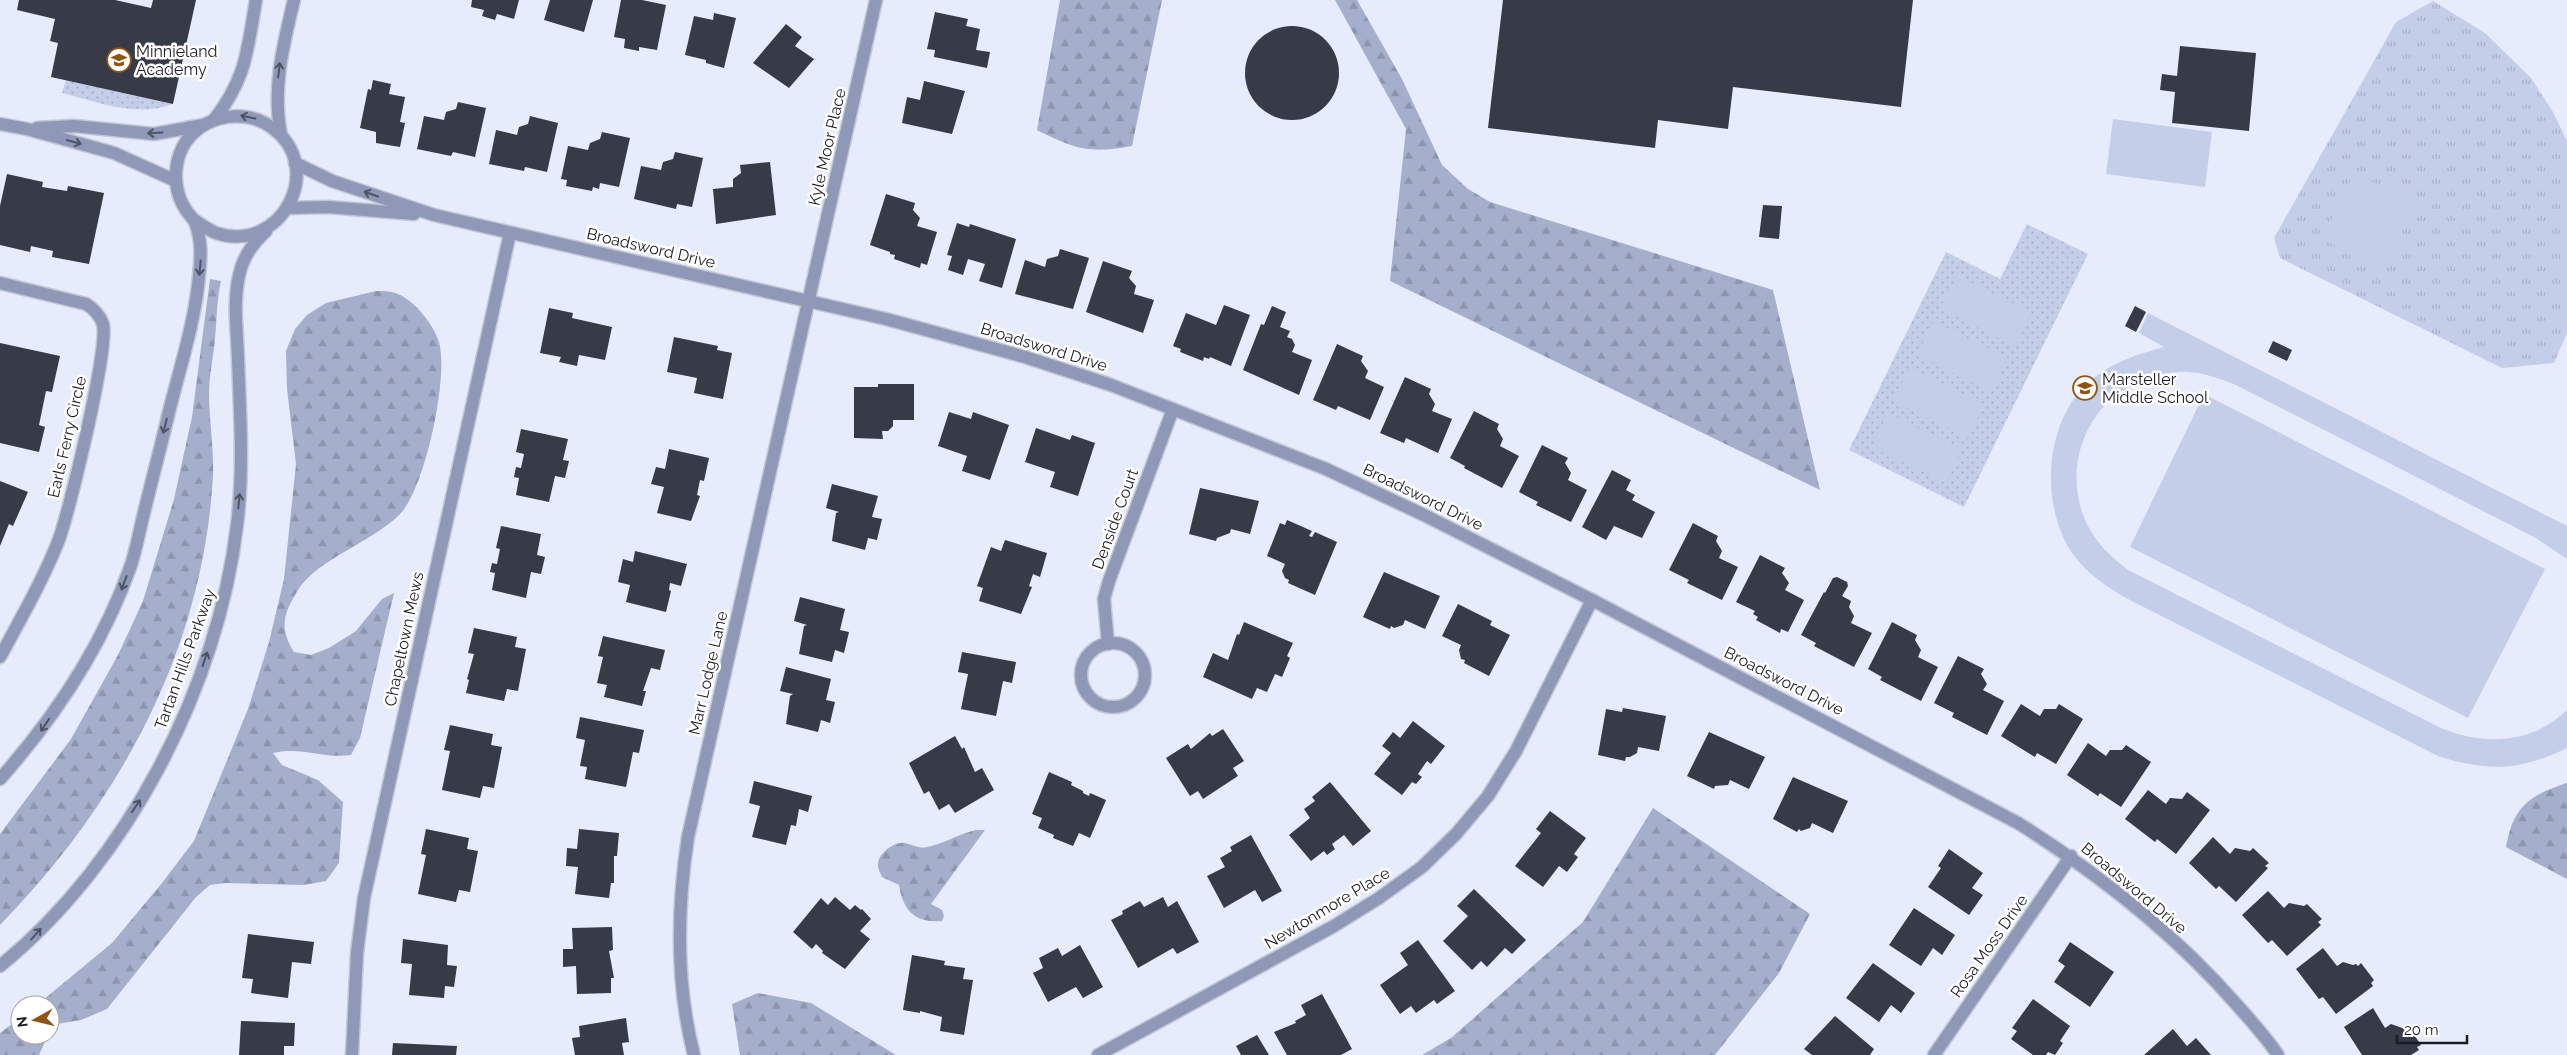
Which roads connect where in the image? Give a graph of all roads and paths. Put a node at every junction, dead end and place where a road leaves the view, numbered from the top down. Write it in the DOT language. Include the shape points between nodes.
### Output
graph roads {
  1 [pos="256,0"];
  2 [pos="294,0"];
  3 [pos="876,0"];
  4 [pos="208,122"];
  5 [pos="0,124"];
  6 [pos="27,129"];
  7 [pos="281,135"];
  8 [pos="296,164"];
  9 [pos="176,181"];
  10 [pos="288,208"];
  11 [pos="434,215"];
  12 [pos="194,220"];
  13 [pos="272,224"];
  14 [pos="510,233"];
  15 [pos="0,283"];
  16 [pos="810,301"];
  17 [pos="1173,409"];
  18 [pos="1592,600"];
  19 [pos="1108,644"];
  20 [pos="0,657"];
  21 [pos="0,779"];
  22 [pos="2071,856"];
  23 [pos="0,966"];
  24 [pos="352,1055"];
  25 [pos="694,1055"];
  26 [pos="1098,1055"];
  27 [pos="1934,1055"];
  28 [pos="2278,1055"];
  1 -- 4 [label="street, Tartan Hills Parkway" via="241,78"];
  7 -- 2 [label="street, one-way" via="276,89"];
  3 -- 16 [label="street, Kyle Moor Place"];
  4 -- 6 [label="street, one-way" via="154,134 74,126"];
  7 -- 4 [label="street, one-way" via="247,116 234,115"];
  4 -- 9 [label="street, Tartan Hills Parkway" via="187,140 181,151"];
  5 -- 6 [label="street"];
  6 -- 9 [label="street, one-way" via="114,153"];
  7 -- 8 [label="street"];
  8 -- 10 [label="street, Tartan Hills Parkway" via="296,184"];
  11 -- 8 [label="street, Broadsword Drive, one-way" via="332,181"];
  9 -- 12 [label="street, Tartan Hills Parkway" via="185,209"];
  10 -- 11 [label="street, Broadsword Drive" via="328,206"];
  10 -- 13 [label="street, Tartan Hills Parkway"];
  11 -- 14 [label="street, Broadsword Drive"];
  12 -- 13 [label="street, Tartan Hills Parkway" via="212,232 228,236 248,236"];
  12 -- 21 [label="street, Tartan Hills Parkway, one-way" via="201,245 197,300 132,563 110,618 87,662 33,742"];
  23 -- 13 [label="street, Tartan Hills Parkway, one-way" via="27,944 64,903 115,837 147,790 178,732 198,679 229,582 239,509 242,475 237,328 239,274 256,241"];
  14 -- 16 [label="street, Broadsword Drive"];
  14 -- 24 [label="street, Chapeltown Mews" via="364,898 357,953"];
  15 -- 20 [label="street, Earls Ferry Circle" via="86,304 102,323 104,341 58,542"];
  16 -- 17 [label="street, Broadsword Drive" via="1025,357"];
  16 -- 25 [label="street, Marr Lodge Lane" via="687,842 680,940"];
  17 -- 18 [label="street, Broadsword Drive" via="1326,469"];
  17 -- 19 [label="street, Denside Court" via="1109,580 1104,599"];
  18 -- 22 [label="street, Broadsword Drive" via="1957,789"];
  18 -- 26 [label="street, Newtonmore Place" via="1516,750 1488,796 1422,867 1334,926"];
  19 -- 19 [label="street" via="1094,649 1087,656 1082,665 1082,686 1094,702 1108,707 1124,707 1133,702 1144,686 1144,665 1132,649 1123,644"];
  22 -- 27 [label="street, Rosa Moss Drive"];
  22 -- 28 [label="street, Broadsword Drive" via="2164,932 2218,984"];
}
